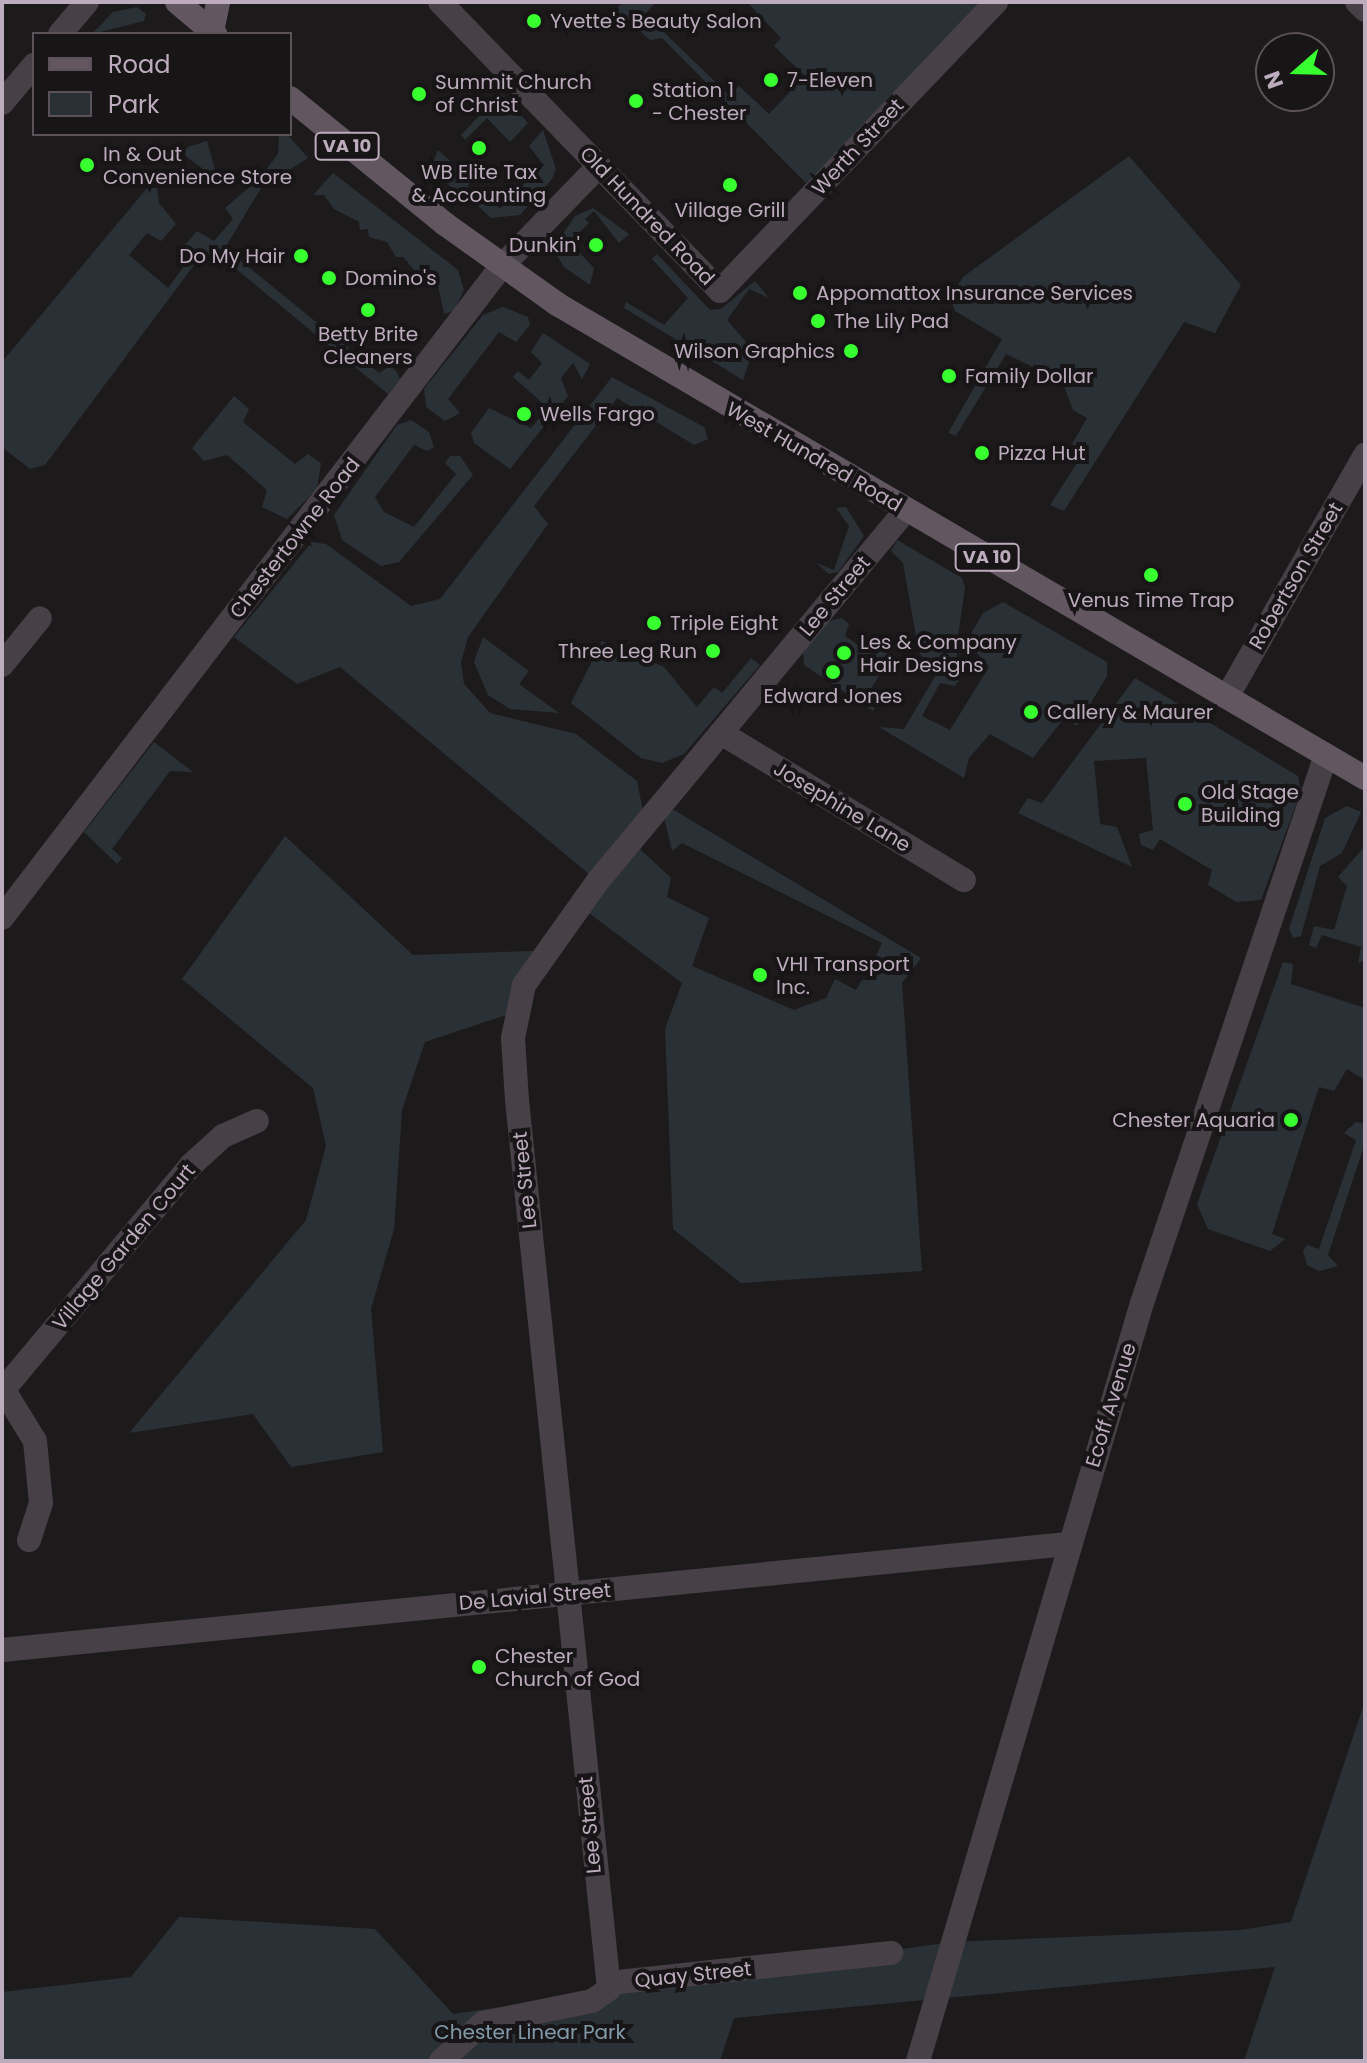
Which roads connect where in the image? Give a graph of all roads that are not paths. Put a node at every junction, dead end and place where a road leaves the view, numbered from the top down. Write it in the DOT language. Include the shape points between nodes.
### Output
graph roads {
  1 [pos="87,2"];
  2 [pos="177,2"];
  3 [pos="218,2"];
  4 [pos="440,2"];
  5 [pos="996,2"];
  6 [pos="1357,2"];
  7 [pos="1365,10"];
  8 [pos="62,32"];
  9 [pos="212,32"];
  10 [pos="213,32"];
  11 [pos="32,67"];
  12 [pos="292,100"];
  13 [pos="2,103"];
  14 [pos="598,167"];
  15 [pos="501,267"];
  16 [pos="720,291"];
  17 [pos="1365,455"];
  18 [pos="906,510"];
  19 [pos="40,618"];
  20 [pos="2,665"];
  21 [pos="1227,697"];
  22 [pos="721,733"];
  23 [pos="1326,755"];
  24 [pos="1365,778"];
  25 [pos="964,880"];
  26 [pos="2,918"];
  27 [pos="257,1121"];
  28 [pos="3,1388"];
  29 [pos="29,1540"];
  30 [pos="1068,1544"];
  31 [pos="568,1594"];
  32 [pos="2,1650"];
  33 [pos="891,1953"];
  34 [pos="609,1983"];
  35 [pos="441,2061"];
  36 [pos="918,2061"];
  1 -- 8 [label="street"];
  2 -- 9 [label="main road"];
  3 -- 10 [label="main road"];
  4 -- 14 [label="street, Old Hundred Road"];
  5 -- 16 [label="street, Werth Street"];
  6 -- 7 [label="street"];
  11 -- 13 [label="street"];
  12 -- 15 [label="main road, West Hundred Road / VA 10"];
  14 -- 15 [label="street, Chestertowne Road"];
  14 -- 16 [label="street, Old Hundred Road"];
  15 -- 18 [label="main road, West Hundred Road / VA 10"];
  15 -- 26 [label="street, Chestertowne Road"];
  17 -- 21 [label="street, Robertson Street"];
  18 -- 21 [label="main road, West Hundred Road / VA 10"];
  18 -- 22 [label="street, Lee Street"];
  19 -- 20 [label="street"];
  21 -- 23 [label="main road, West Hundred Road / VA 10"];
  22 -- 25 [label="street, Josephine Lane"];
  22 -- 31 [label="street, Lee Street" via="536,960 516,1011 517,1100"];
  23 -- 24 [label="main road, West Hundred Road / VA 10"];
  23 -- 30 [label="street, Ecoff Avenue"];
  27 -- 28 [label="street, Village Garden Court" via="223,1136 191,1165"];
  28 -- 29 [label="street" via="35,1441 41,1503"];
  30 -- 31 [label="street, De Lavial Street"];
  30 -- 36 [label="street, Ecoff Avenue"];
  31 -- 32 [label="street, De Lavial Street"];
  31 -- 34 [label="street, Lee Street"];
  33 -- 34 [label="street, Quay Street"];
  34 -- 35 [label="street, Quay Street" via="601,1998 503,2015 463,2036"];
}
